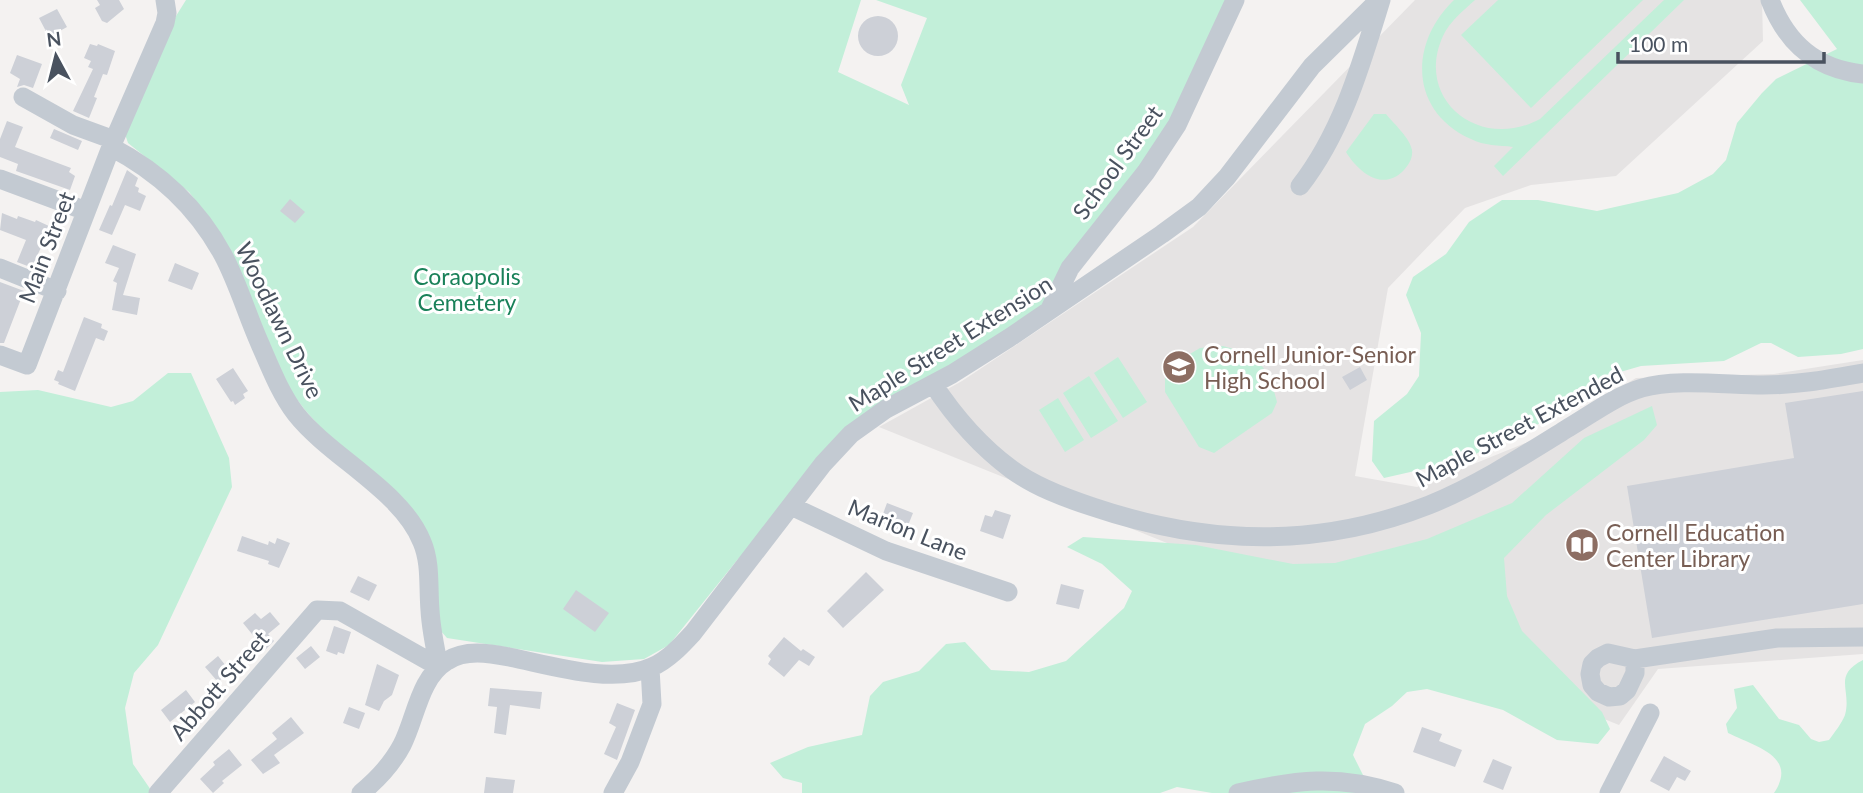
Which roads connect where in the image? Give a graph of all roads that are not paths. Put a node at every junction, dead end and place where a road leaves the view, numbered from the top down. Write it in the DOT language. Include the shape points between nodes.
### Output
graph roads {
  1 [pos="165,0"];
  2 [pos="1236,0"];
  3 [pos="1770,0"];
  4 [pos="1371,3"];
  5 [pos="1863,74"];
  6 [pos="23,97"];
  7 [pos="112,143"];
  8 [pos="0,179"];
  9 [pos="1300,186"];
  10 [pos="86,211"];
  11 [pos="0,268"];
  12 [pos="57,291"];
  13 [pos="1049,311"];
  14 [pos="0,355"];
  15 [pos="1863,373"];
  16 [pos="933,384"];
  17 [pos="791,506"];
  18 [pos="1008,592"];
  19 [pos="1863,637"];
  20 [pos="1635,659"];
  21 [pos="439,667"];
  22 [pos="650,668"];
  23 [pos="1650,713"];
  24 [pos="158,793"];
  25 [pos="361,793"];
  26 [pos="613,793"];
  27 [pos="1238,793"];
  28 [pos="1395,793"];
  29 [pos="1609,793"];
  1 -- 7 [label="street" via="164,23"];
  2 -- 13 [label="street, School Street" via="1167,142 1070,268"];
  3 -- 5 [label="street" via="1786,33 1815,61"];
  4 -- 9 [label="street" via="1360,66 1334,133"];
  4 -- 13 [label="street, Maple Street Extension" via="1312,66 1199,207"];
  6 -- 7 [label="street, Woodlawn Drive"];
  7 -- 10 [label="street, Main Street"];
  7 -- 21 [label="street, Woodlawn Drive" via="175,190 193,210 224,257 272,372 297,415 409,519 427,558"];
  8 -- 10 [label="street"];
  10 -- 12 [label="street, Main Street"];
  11 -- 12 [label="street"];
  12 -- 14 [label="street, Main Street" via="27,365"];
  13 -- 16 [label="street, Maple Street Extension"];
  15 -- 16 [label="street, Maple Street Extended" via="1800,384 1646,387 1612,401 1470,486 1428,505 1336,531 1262,539 1217,536 1125,518 1037,485 968,430"];
  16 -- 17 [label="street, Maple Street Extension" via="864,424 836,449"];
  17 -- 18 [label="street, Marion Lane" via="886,551"];
  17 -- 22 [label="street, Maple Street Extension" via="693,633"];
  19 -- 20 [label="street" via="1777,638"];
  21 -- 22 [label="street, Maple Street Extension" via="456,657 480,653 590,672"];
  21 -- 24 [label="street, Abbott Street" via="340,611 317,610"];
  21 -- 25 [label="street" via="425,687 394,759"];
  22 -- 26 [label="street" via="652,704"];
  23 -- 29 [label="street"];
  27 -- 28 [label="street" via="1278,783 1331,779"];
}
